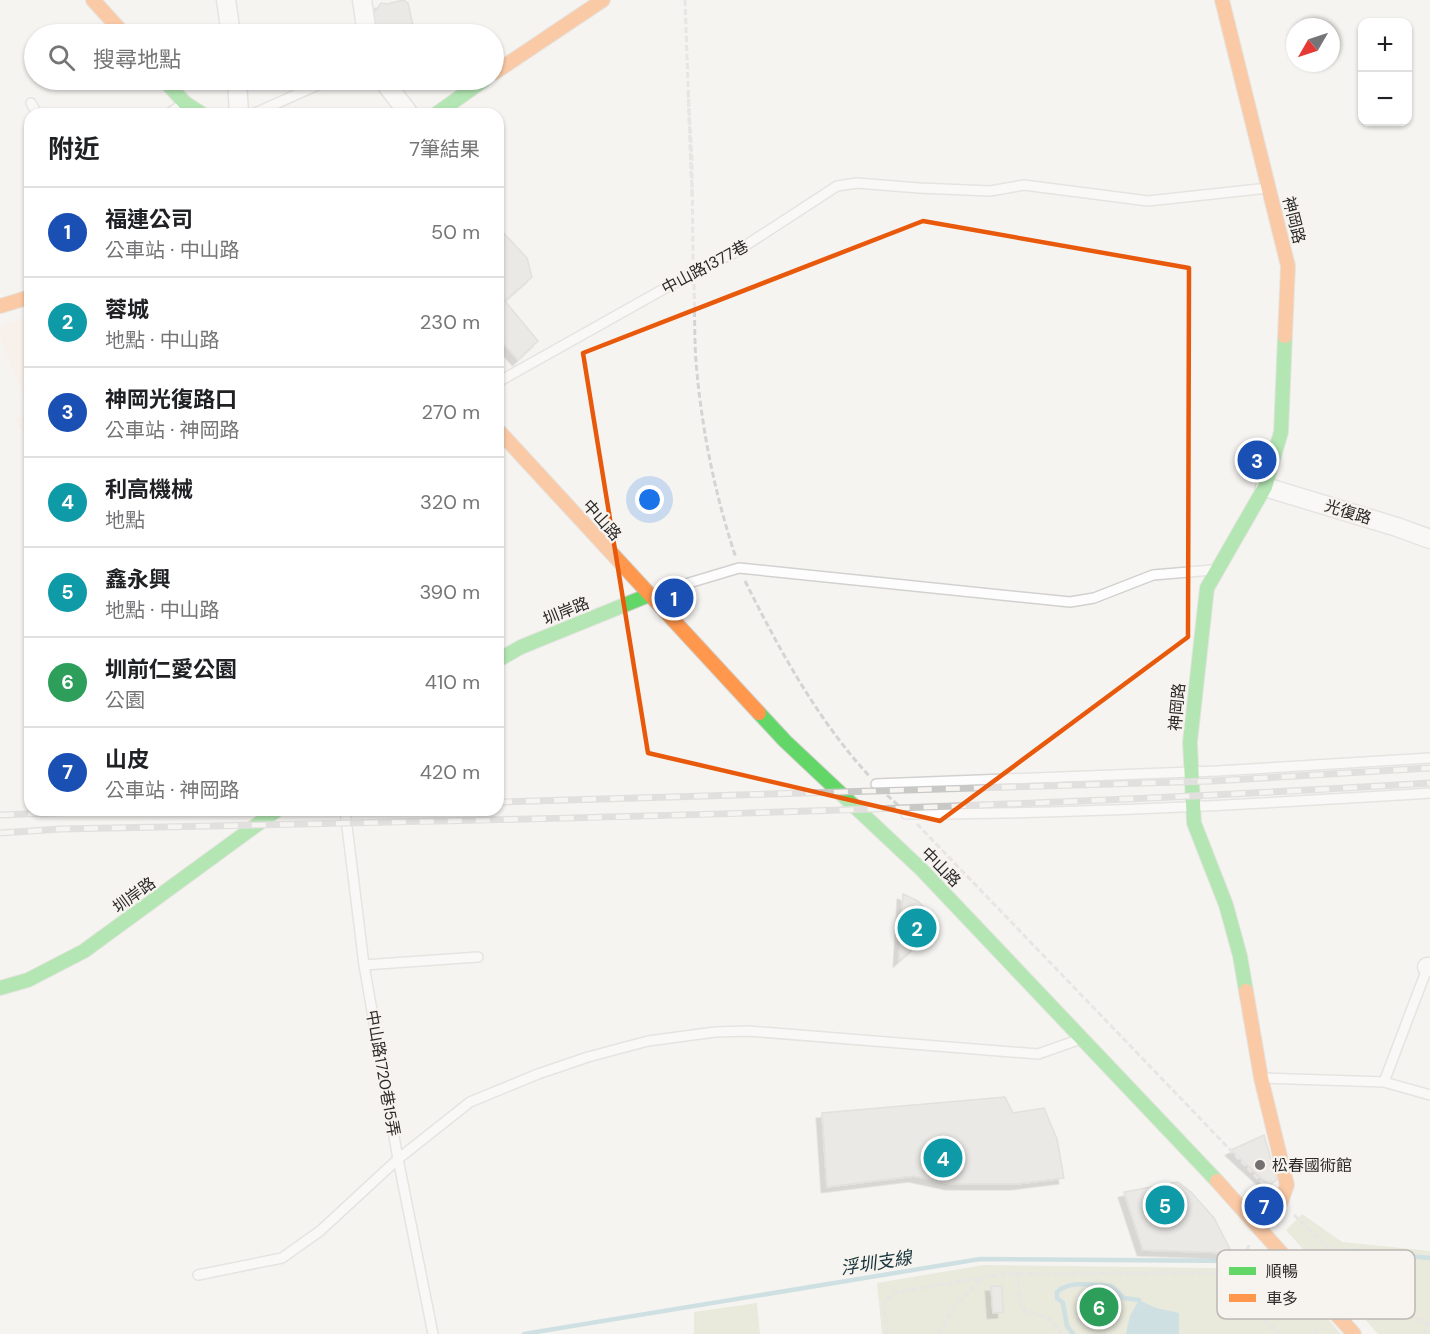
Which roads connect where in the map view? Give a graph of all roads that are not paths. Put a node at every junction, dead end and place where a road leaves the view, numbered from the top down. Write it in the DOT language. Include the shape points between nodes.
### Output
graph roads {
  1 [pos="93,0"];
  2 [pos="226,0"];
  3 [pos="362,0"];
  4 [pos="603,0"];
  5 [pos="1222,0"];
  6 [pos="115,24"];
  7 [pos="230,24"];
  8 [pos="366,24"];
  9 [pos="504,66"];
  10 [pos="173,90"];
  11 [pos="238,90"];
  12 [pos="307,90"];
  13 [pos="391,90"];
  14 [pos="470,90"];
  15 [pos="31,103"];
  16 [pos="185,103"];
  17 [pos="34,108"];
  18 [pos="177,108"];
  19 [pos="193,108"];
  20 [pos="239,108"];
  21 [pos="266,108"];
  22 [pos="404,108"];
  23 [pos="444,108"];
  24 [pos="918,188"];
  25 [pos="1269,188"];
  26 [pos="24,299"];
  27 [pos="0,306"];
  28 [pos="504,379"];
  29 [pos="504,437"];
  30 [pos="1265,487"];
  31 [pos="1430,539"];
  32 [pos="1218,569"];
  33 [pos="649,595"];
  34 [pos="504,657"];
  35 [pos="1430,758"];
  36 [pos="1191,772"];
  37 [pos="876,784"];
  38 [pos="1430,793"];
  39 [pos="1193,807"];
  40 [pos="906,813"];
  41 [pos="269,816"];
  42 [pos="346,816"];
  43 [pos="478,957"];
  44 [pos="364,965"];
  45 [pos="1429,965"];
  46 [pos="0,988"];
  47 [pos="1083,1038"];
  48 [pos="1261,1078"];
  49 [pos="1384,1082"];
  50 [pos="1430,1095"];
  51 [pos="398,1159"];
  52 [pos="1259,1227"];
  53 [pos="1279,1250"];
  54 [pos="198,1275"];
  55 [pos="1341,1319"];
  56 [pos="433,1334"];
  57 [pos="1354,1334"];
  1 -- 6 [label="street"];
  2 -- 7 [label="street"];
  3 -- 8 [label="street"];
  4 -- 9 [label="street"];
  5 -- 25 [label="street, 神岡路"];
  10 -- 16 [label="street"];
  11 -- 20 [label="street"];
  12 -- 21 [label="lane"];
  13 -- 22 [label="street"];
  14 -- 23 [label="street"];
  15 -- 17 [label="lane"];
  16 -- 18 [label="lane"];
  16 -- 19 [label="street"];
  24 -- 25 [label="lane, 神岡路" via="990,191 1024,185 1148,201"];
  24 -- 28 [label="lane, 中山路1377巷" via="857,183 837,186 734,253"];
  25 -- 30 [label="street, 神岡路" via="1288,266 1281,432"];
  26 -- 27 [label="street"];
  29 -- 33 [label="street, 中山路"];
  30 -- 31 [label="street, 光復路"];
  30 -- 32 [label="street, 神岡路"];
  32 -- 33 [label="lane" via="1153,575 1094,598 1070,602 739,568"];
  32 -- 36 [label="street, 神岡路" via="1207,588 1202,625 1190,742"];
  33 -- 34 [label="street, 圳岸路"];
  33 -- 47 [label="street, 中山路" via="785,741 922,870"];
  35 -- 36 [label="lane"];
  36 -- 37 [label="lane"];
  36 -- 39 [label="street, 神岡路"];
  38 -- 39 [label="lane"];
  39 -- 40 [label="lane"];
  39 -- 48 [label="street, 神岡路" via="1194,823 1226,905 1240,956"];
  41 -- 46 [label="street, 圳岸路" via="84,951 28,980"];
  42 -- 44 [label="lane, 中山路1720巷15弄"];
  43 -- 44 [label="lane"];
  44 -- 51 [label="lane, 中山路1720巷15弄"];
  45 -- 49 [label="lane"];
  47 -- 51 [label="lane" via="1038,1054 747,1031 648,1041 588,1057 470,1101"];
  47 -- 52 [label="street, 中山路"];
  48 -- 49 [label="lane"];
  48 -- 52 [label="street, 神岡路" via="1287,1185 1281,1202"];
  49 -- 50 [label="lane"];
  51 -- 54 [label="lane" via="320,1231 282,1258"];
  51 -- 56 [label="lane, 中山路1720巷15弄"];
  52 -- 53 [label="street, 中山路"];
  55 -- 57 [label="street, 中山路"];
}
